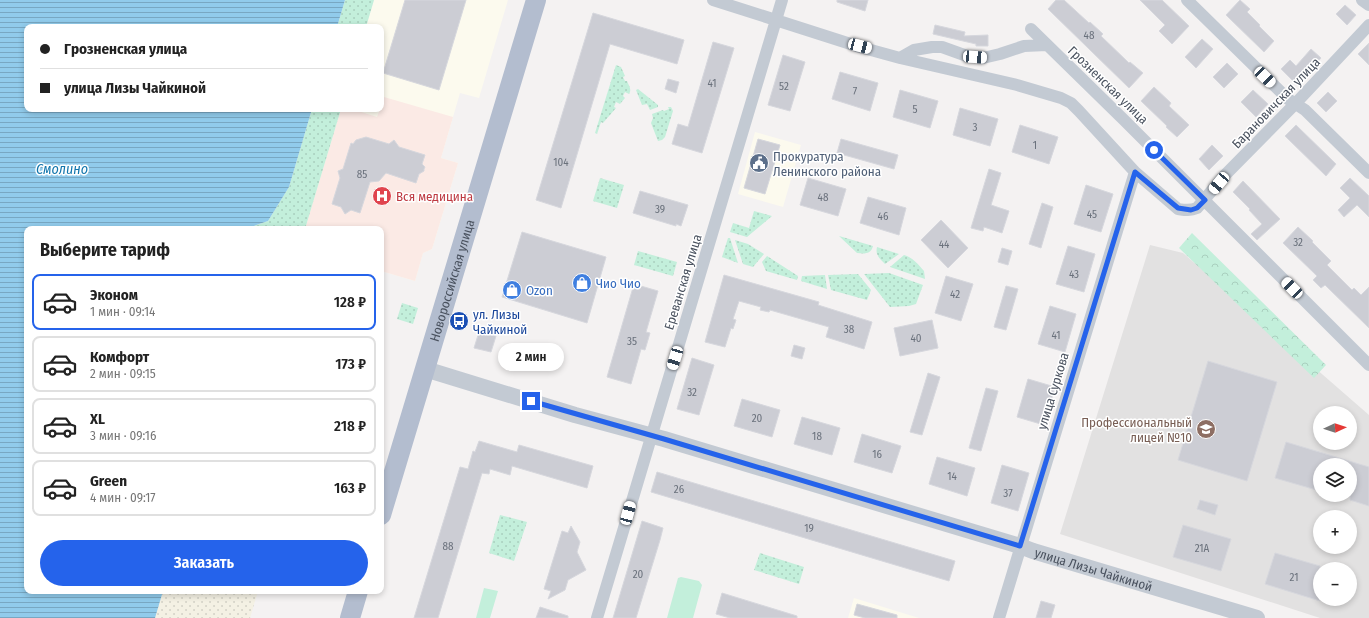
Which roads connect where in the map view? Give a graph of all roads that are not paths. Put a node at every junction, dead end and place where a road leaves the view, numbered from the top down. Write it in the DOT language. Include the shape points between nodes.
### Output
graph roads {
  1 [pos="536,0"];
  2 [pos="713,0"];
  3 [pos="782,0"];
  4 [pos="1186,0"];
  5 [pos="1362,0"];
  6 [pos="1369,5"];
  7 [pos="776,20"];
  8 [pos="1369,26"];
  9 [pos="1031,29"];
  10 [pos="1047,45"];
  11 [pos="900,58"];
  12 [pos="1295,104"];
  13 [pos="1135,172"];
  14 [pos="1369,173"];
  15 [pos="1205,200"];
  16 [pos="1369,365"];
  17 [pos="425,369"];
  18 [pos="651,436"];
  19 [pos="384,505"];
  20 [pos="1020,546"];
  21 [pos="357,594"];
  22 [pos="350,618"];
  23 [pos="597,618"];
  24 [pos="999,618"];
  25 [pos="1257,618"];
  1 -- 17 [label="main road, Новороссийская улица"];
  2 -- 7 [label="street"];
  3 -- 7 [label="street, Ереванская улица"];
  4 -- 12 [label="street"];
  5 -- 6 [label="street"];
  7 -- 11 [label="street"];
  7 -- 18 [label="street, Ереванская улица"];
  8 -- 12 [label="street, Барановичская улица"];
  9 -- 10 [label="street, Грозненская улица"];
  10 -- 11 [label="street" via="1024,46 983,58 942,47 932,47 914,50"];
  10 -- 15 [label="street, Грозненская улица"];
  11 -- 13 [label="street" via="1017,85 1061,98 1071,103"];
  12 -- 14 [label="street" via="1305,110"];
  12 -- 15 [label="street, Барановичская улица" via="1226,174"];
  13 -- 15 [label="street" via="1178,208 1191,210"];
  13 -- 20 [label="street, улица Суркова"];
  15 -- 16 [label="street, Грозненская улица"];
  17 -- 18 [label="street, улица Лизы Чайкиной"];
  17 -- 19 [label="main road, Новороссийская улица"];
  18 -- 20 [label="street, улица Лизы Чайкиной"];
  18 -- 23 [label="street, Ереванская улица"];
  20 -- 24 [label="street, улица Суркова"];
  20 -- 25 [label="street, улица Лизы Чайкиной"];
  21 -- 22 [label="main road"];
}
